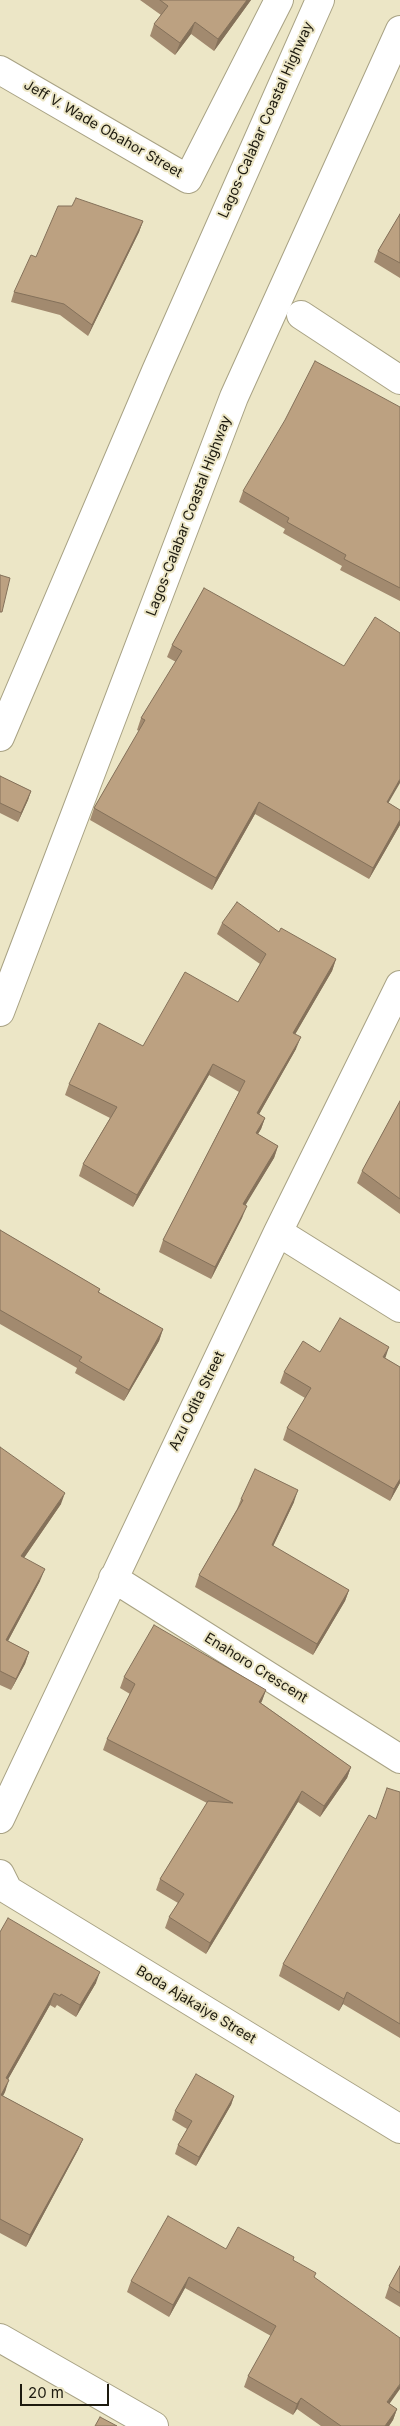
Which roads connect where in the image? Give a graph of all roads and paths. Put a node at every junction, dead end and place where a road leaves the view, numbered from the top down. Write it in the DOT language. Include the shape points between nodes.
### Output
graph roads {
  1 [pos="280,0"];
  2 [pos="320,0"];
  3 [pos="400,30"];
  4 [pos="0,70"];
  5 [pos="301,315"];
  6 [pos="400,380"];
  7 [pos="0,737"];
  8 [pos="400,985"];
  9 [pos="0,1012"];
  10 [pos="278,1232"];
  11 [pos="400,1308"];
  12 [pos="113,1578"];
  13 [pos="400,1759"];
  14 [pos="0,1819"];
  15 [pos="0,1874"];
  16 [pos="400,2129"];
  17 [pos="0,2338"];
  18 [pos="154,2426"];
  1 -- 4 [label="main road, Jeff V. Wade Obahor Street" via="188,179"];
  2 -- 7 [label="main road, Lagos-Calabar Coastal Highway" via="156,371"];
  3 -- 9 [label="main road, Lagos-Calabar Coastal Highway" via="234,397"];
  5 -- 6 [label="main road"];
  8 -- 10 [label="main road, Azu Odita Street"];
  10 -- 11 [label="main road"];
  10 -- 12 [label="main road, Azu Odita Street"];
  12 -- 13 [label="main road, Enahoro Crescent"];
  12 -- 14 [label="main road, Azu Odita Street"];
  15 -- 16 [label="main road, Boda Ajakaiye Street" via="8,1890"];
  17 -- 18 [label="main road"];
}
